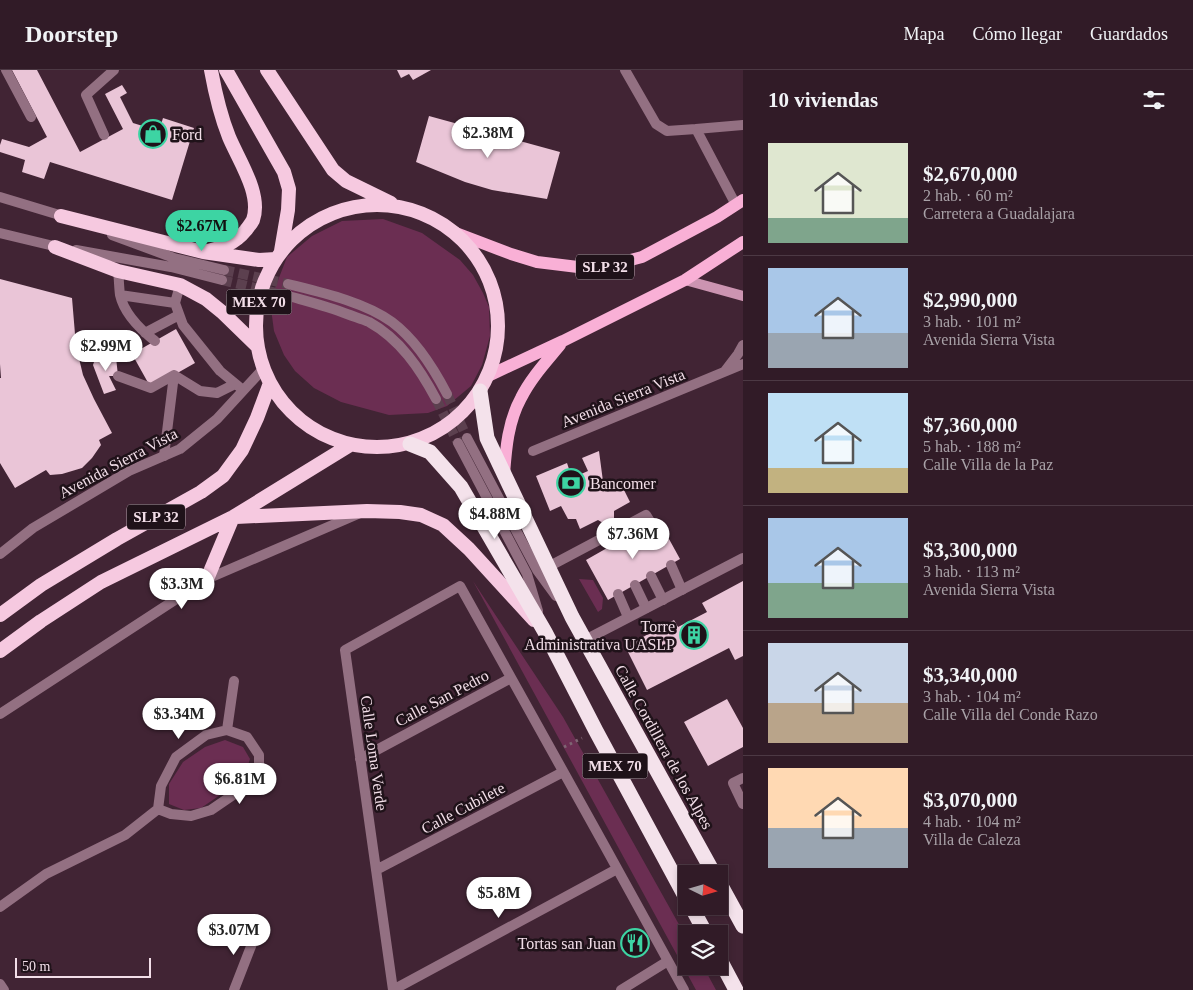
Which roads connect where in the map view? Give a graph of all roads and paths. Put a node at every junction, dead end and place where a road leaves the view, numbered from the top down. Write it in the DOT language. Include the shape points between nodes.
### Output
graph roads {
  1 [pos="6,70"];
  2 [pos="114,70"];
  3 [pos="204,70"];
  4 [pos="211,70"];
  5 [pos="226,70"];
  6 [pos="267,70"];
  7 [pos="625,70"];
  8 [pos="215,89"];
  9 [pos="31,118"];
  10 [pos="743,125"];
  11 [pos="696,129"];
  12 [pos="104,134"];
  13 [pos="0,197"];
  14 [pos="740,202"];
  15 [pos="396,206"];
  16 [pos="61,216"];
  17 [pos="0,233"];
  18 [pos="456,233"];
  19 [pos="743,242"];
  20 [pos="55,247"];
  21 [pos="203,252"];
  22 [pos="279,255"];
  23 [pos="118,271"];
  24 [pos="684,280"];
  25 [pos="288,284"];
  26 [pos="180,285"];
  27 [pos="285,295"];
  28 [pos="120,296"];
  29 [pos="743,297"];
  30 [pos="175,303"];
  31 [pos="179,315"];
  32 [pos="145,333"];
  33 [pos="155,341"];
  34 [pos="563,341"];
  35 [pos="743,345"];
  36 [pos="258,347"];
  37 [pos="743,364"];
  38 [pos="263,369"];
  39 [pos="724,372"];
  40 [pos="174,375"];
  41 [pos="118,376"];
  42 [pos="488,376"];
  43 [pos="270,383"];
  44 [pos="239,387"];
  45 [pos="480,391"];
  46 [pos="447,394"];
  47 [pos="436,399"];
  48 [pos="468,438"];
  49 [pos="458,443"];
  50 [pos="410,444"];
  51 [pos="350,445"];
  52 [pos="534,451"];
  53 [pos="164,456"];
  54 [pos="504,474"];
  55 [pos="367,511"];
  56 [pos="233,517"];
  57 [pos="650,523"];
  58 [pos="0,554"];
  59 [pos="743,558"];
  60 [pos="671,565"];
  61 [pos="548,567"];
  62 [pos="651,576"];
  63 [pos="207,579"];
  64 [pos="634,585"];
  65 [pos="682,590"];
  66 [pos="618,594"];
  67 [pos="663,600"];
  68 [pos="646,608"];
  69 [pos="0,615"];
  70 [pos="572,616"];
  71 [pos="628,617"];
  72 [pos="545,632"];
  73 [pos="585,640"];
  74 [pos="0,651"];
  75 [pos="512,678"];
  76 [pos="234,681"];
  77 [pos="0,714"];
  78 [pos="227,730"];
  79 [pos="596,731"];
  80 [pos="561,741"];
  81 [pos="360,759"];
  82 [pos="563,772"];
  83 [pos="743,778"];
  84 [pos="743,804"];
  85 [pos="158,809"];
  86 [pos="709,865"];
  87 [pos="617,869"];
  88 [pos="376,870"];
  89 [pos="678,883"];
  90 [pos="728,898"];
  91 [pos="0,906"];
  92 [pos="743,926"];
  93 [pos="257,931"];
  94 [pos="668,961"];
  95 [pos="728,975"];
  96 [pos="0,984"];
  97 [pos="4,990"];
  98 [pos="234,990"];
  99 [pos="393,990"];
  100 [pos="621,990"];
  101 [pos="684,990"];
  102 [pos="736,990"];
  1 -- 9 [label="street"];
  2 -- 12 [label="street" via="86,95"];
  3 -- 8 [label="street"];
  4 -- 8 [label="highway"];
  5 -- 22 [label="highway, MEX 70" via="284,172 289,189"];
  6 -- 15 [label="highway, MEX 70" via="333,170 346,181"];
  7 -- 11 [label="street" via="656,124 667,131"];
  8 -- 21 [label="highway" via="228,135 252,188 255,206 252,222 241,236 224,248"];
  10 -- 11 [label="street"];
  11 -- 14 [label="street"];
  13 -- 16 [label="street"];
  14 -- 18 [label="main road, SLP 32" via="642,257 608,266 586,268 537,262"];
  15 -- 18 [label="highway, MEX 70" via="438,220"];
  15 -- 22 [label="highway, MEX 70" via="364,205 333,213 304,228"];
  16 -- 20 [label="street" via="223,275"];
  16 -- 21 [label="highway"];
  17 -- 20 [label="street"];
  18 -- 42 [label="highway, MEX 70" via="474,252 496,299 499,325 496,351"];
  19 -- 24 [label="main road, SLP 32"];
  20 -- 23 [label="highway"];
  21 -- 22 [label="highway" via="260,260"];
  22 -- 36 [label="highway, MEX 70" via="262,287 256,317"];
  23 -- 26 [label="highway"];
  23 -- 28 [label="street"];
  24 -- 29 [label="main road"];
  24 -- 34 [label="main road, SLP 32"];
  25 -- 46 [label="street" via="373,310 392,322 414,343"];
  26 -- 30 [label="street"];
  26 -- 36 [label="highway" via="206,299"];
  27 -- 47 [label="street" via="324,305 368,322 385,333 425,378"];
  28 -- 30 [label="street"];
  28 -- 32 [label="street" via="126,310"];
  30 -- 31 [label="street"];
  31 -- 32 [label="street"];
  31 -- 44 [label="street" via="183,325 220,371"];
  32 -- 33 [label="street"];
  34 -- 42 [label="main road, SLP 32"];
  34 -- 54 [label="main road" via="533,377 520,399 512,418"];
  35 -- 39 [label="street"];
  36 -- 38 [label="highway, MEX 70"];
  37 -- 39 [label="street, Avenida Sierra Vista"];
  38 -- 43 [label="highway, MEX 70"];
  38 -- 44 [label="street, Avenida Sierra Vista"];
  39 -- 52 [label="street, Avenida Sierra Vista"];
  40 -- 41 [label="street" via="151,388"];
  40 -- 44 [label="street" via="200,391 217,393"];
  40 -- 53 [label="street"];
  42 -- 45 [label="highway, MEX 70"];
  43 -- 51 [label="highway, MEX 70" via="284,405 303,423 325,437"];
  43 -- 69 [label="highway, SLP 32" via="242,450 223,476 41,585"];
  44 -- 53 [label="street, Avenida Sierra Vista" via="217,419 180,449"];
  45 -- 50 [label="highway, MEX 70" via="461,414 443,428"];
  45 -- 54 [label="highway, Calle Cordillera de los Alpes / MEX 70" via="487,438"];
  48 -- 70 [label="street" via="537,570"];
  49 -- 72 [label="street" via="527,574"];
  50 -- 51 [label="highway, MEX 70" via="380,448"];
  50 -- 72 [label="highway, MEX 70" via="430,452 461,487"];
  51 -- 56 [label="highway, SLP 32"];
  53 -- 58 [label="street, Avenida Sierra Vista" via="128,471 33,528"];
  54 -- 61 [label="highway, Calle Cordillera de los Alpes / MEX 70"];
  55 -- 56 [label="highway"];
  55 -- 63 [label="street"];
  55 -- 72 [label="highway" via="421,515 443,525"];
  56 -- 63 [label="highway"];
  56 -- 74 [label="highway, SLP 32" via="101,582"];
  57 -- 61 [label="street" via="646,515 611,540"];
  59 -- 65 [label="street"];
  60 -- 65 [label="street"];
  61 -- 70 [label="highway, Calle Cordillera de los Alpes / MEX 70"];
  62 -- 67 [label="street"];
  63 -- 77 [label="street"];
  64 -- 68 [label="street"];
  65 -- 67 [label="street"];
  66 -- 71 [label="street"];
  67 -- 68 [label="street"];
  68 -- 71 [label="street"];
  70 -- 73 [label="highway, Calle Cordillera de los Alpes / MEX 70"];
  71 -- 73 [label="street"];
  72 -- 79 [label="highway, MEX 70"];
  73 -- 86 [label="highway, Calle Cordillera de los Alpes / MEX 70"];
  75 -- 81 [label="street, Calle San Pedro"];
  75 -- 81 [label="street, Calle Loma Verde" via="460,586 345,650"];
  75 -- 82 [label="street"];
  76 -- 78 [label="street"];
  78 -- 85 [label="street" via="206,735 176,757 161,786"];
  78 -- 85 [label="street" via="247,736 259,754 259,768 249,784 211,810 191,816"];
  79 -- 80 [label="path" via="564,748"];
  79 -- 89 [label="highway, MEX 70"];
  81 -- 88 [label="street, Calle Loma Verde"];
  82 -- 87 [label="street"];
  82 -- 88 [label="street, Calle Cubilete"];
  83 -- 84 [label="street" via="733,783"];
  85 -- 91 [label="street" via="126,835 46,874"];
  87 -- 94 [label="street"];
  87 -- 99 [label="street"];
  88 -- 99 [label="street, Calle Loma Verde"];
  90 -- 92 [label="highway"];
  93 -- 98 [label="street"];
  94 -- 100 [label="street"];
  94 -- 101 [label="street"];
  95 -- 102 [label="highway"];
  96 -- 97 [label="street"];
}
